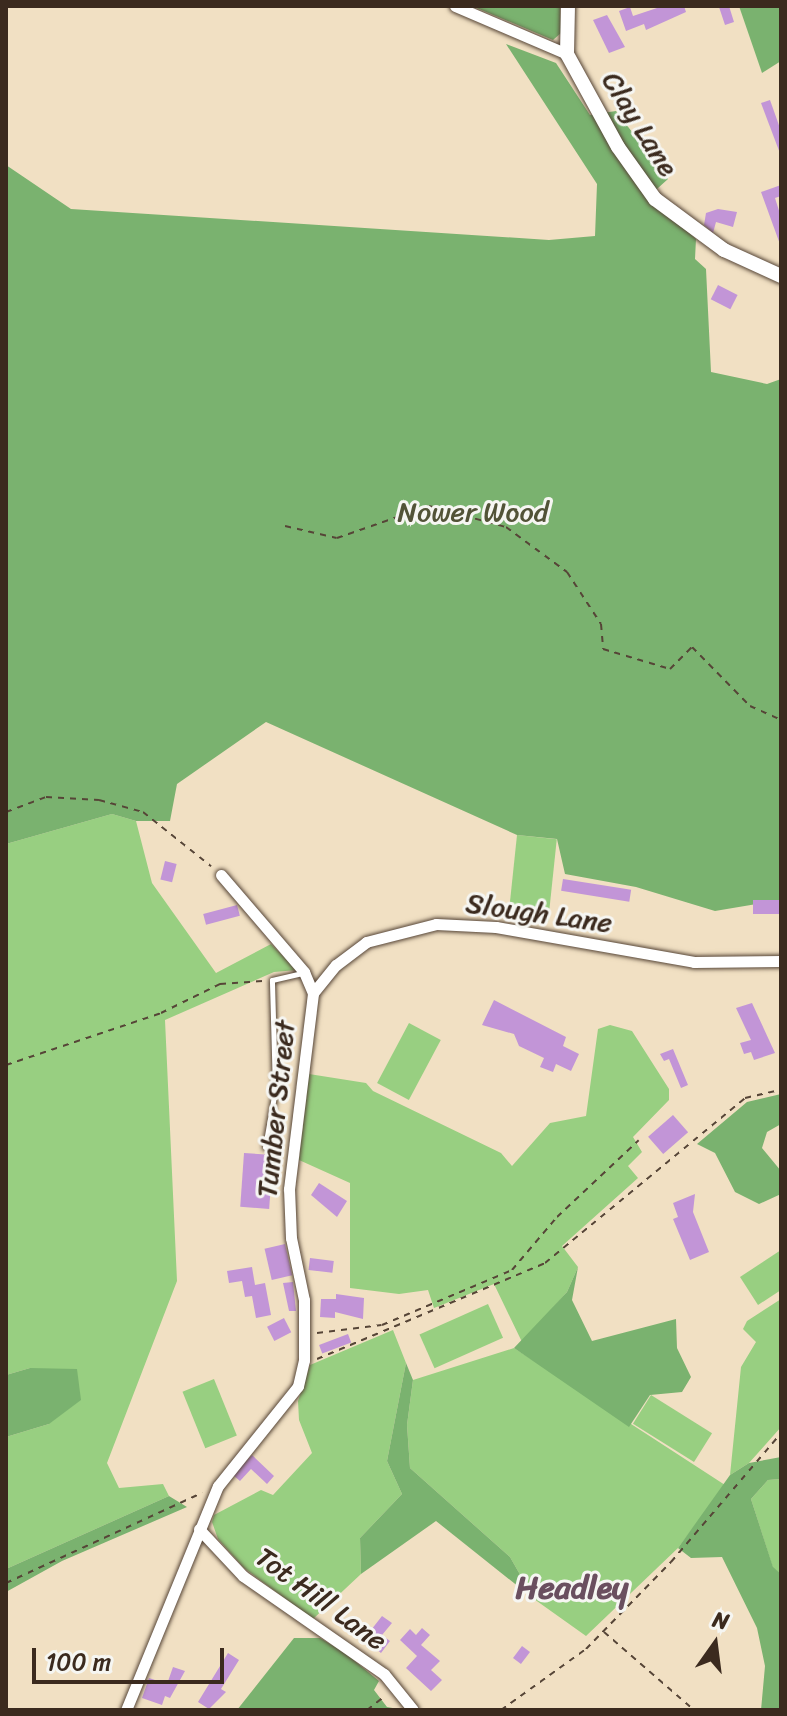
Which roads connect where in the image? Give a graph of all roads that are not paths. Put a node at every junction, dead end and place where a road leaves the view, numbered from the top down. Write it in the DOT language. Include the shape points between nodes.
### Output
graph roads {
  1 [pos="455,6"];
  2 [pos="568,6"];
  3 [pos="567,54"];
  4 [pos="781,276"];
  5 [pos="221,875"];
  6 [pos="781,961"];
  7 [pos="304,972"];
  8 [pos="329,973"];
  9 [pos="313,993"];
  10 [pos="265,1147"];
  11 [pos="199,1529"];
  12 [pos="126,1710"];
  13 [pos="413,1710"];
  1 -- 3 [label="street, Clay Lane"];
  2 -- 3 [label="street"];
  3 -- 4 [label="street, Clay Lane" via="618,147 655,199 724,250"];
  5 -- 7 [label="street"];
  6 -- 8 [label="street, Slough Lane" via="694,962 496,927 436,924 366,942"];
  7 -- 8 [label="street"];
  7 -- 9 [label="street"];
  7 -- 10 [label="lane" via="272,980 275,1090"];
  8 -- 9 [label="street, Slough Lane"];
  9 -- 11 [label="street, Tumber Street" via="289,1189 304,1360 298,1386 218,1486"];
  11 -- 12 [label="street, Tumber Street"];
  11 -- 13 [label="street, Tot Hill Lane" via="243,1576 358,1655"];
}
